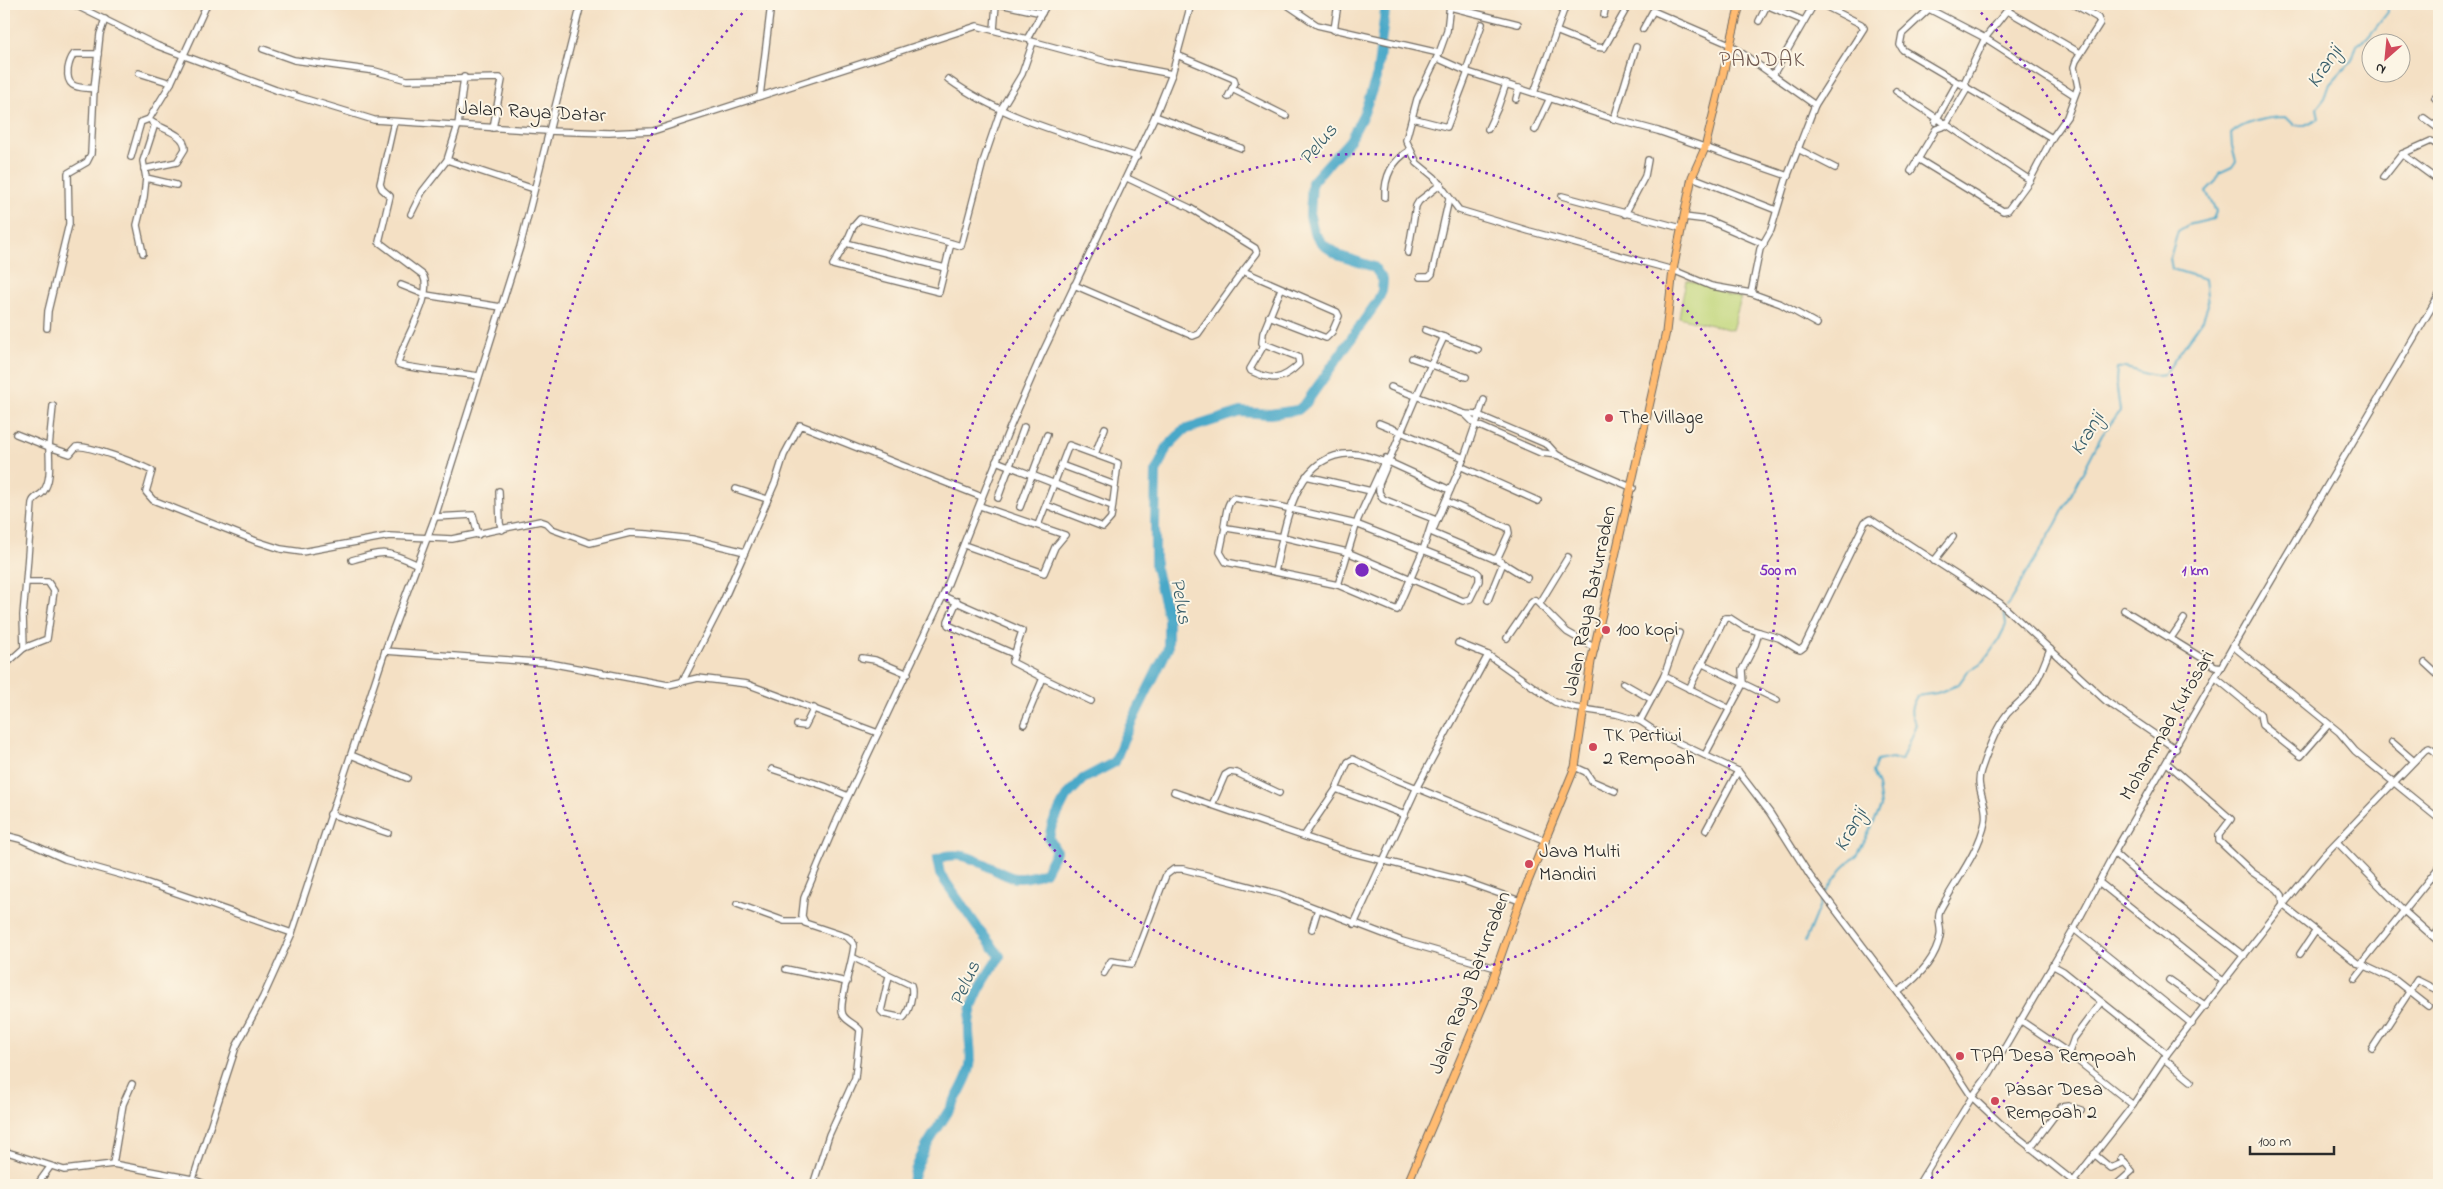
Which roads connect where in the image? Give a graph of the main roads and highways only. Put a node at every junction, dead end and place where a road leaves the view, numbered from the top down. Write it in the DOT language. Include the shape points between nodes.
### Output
graph roads {
  1 [pos="1740,4"];
  2 [pos="1407,1185"];
  1 -- 2 [label="main road, Jalan Raya Baturraden" via="1705,148 1692,177 1673,270 1666,332 1595,648 1575,767 1520,900 1485,1001"];
}
